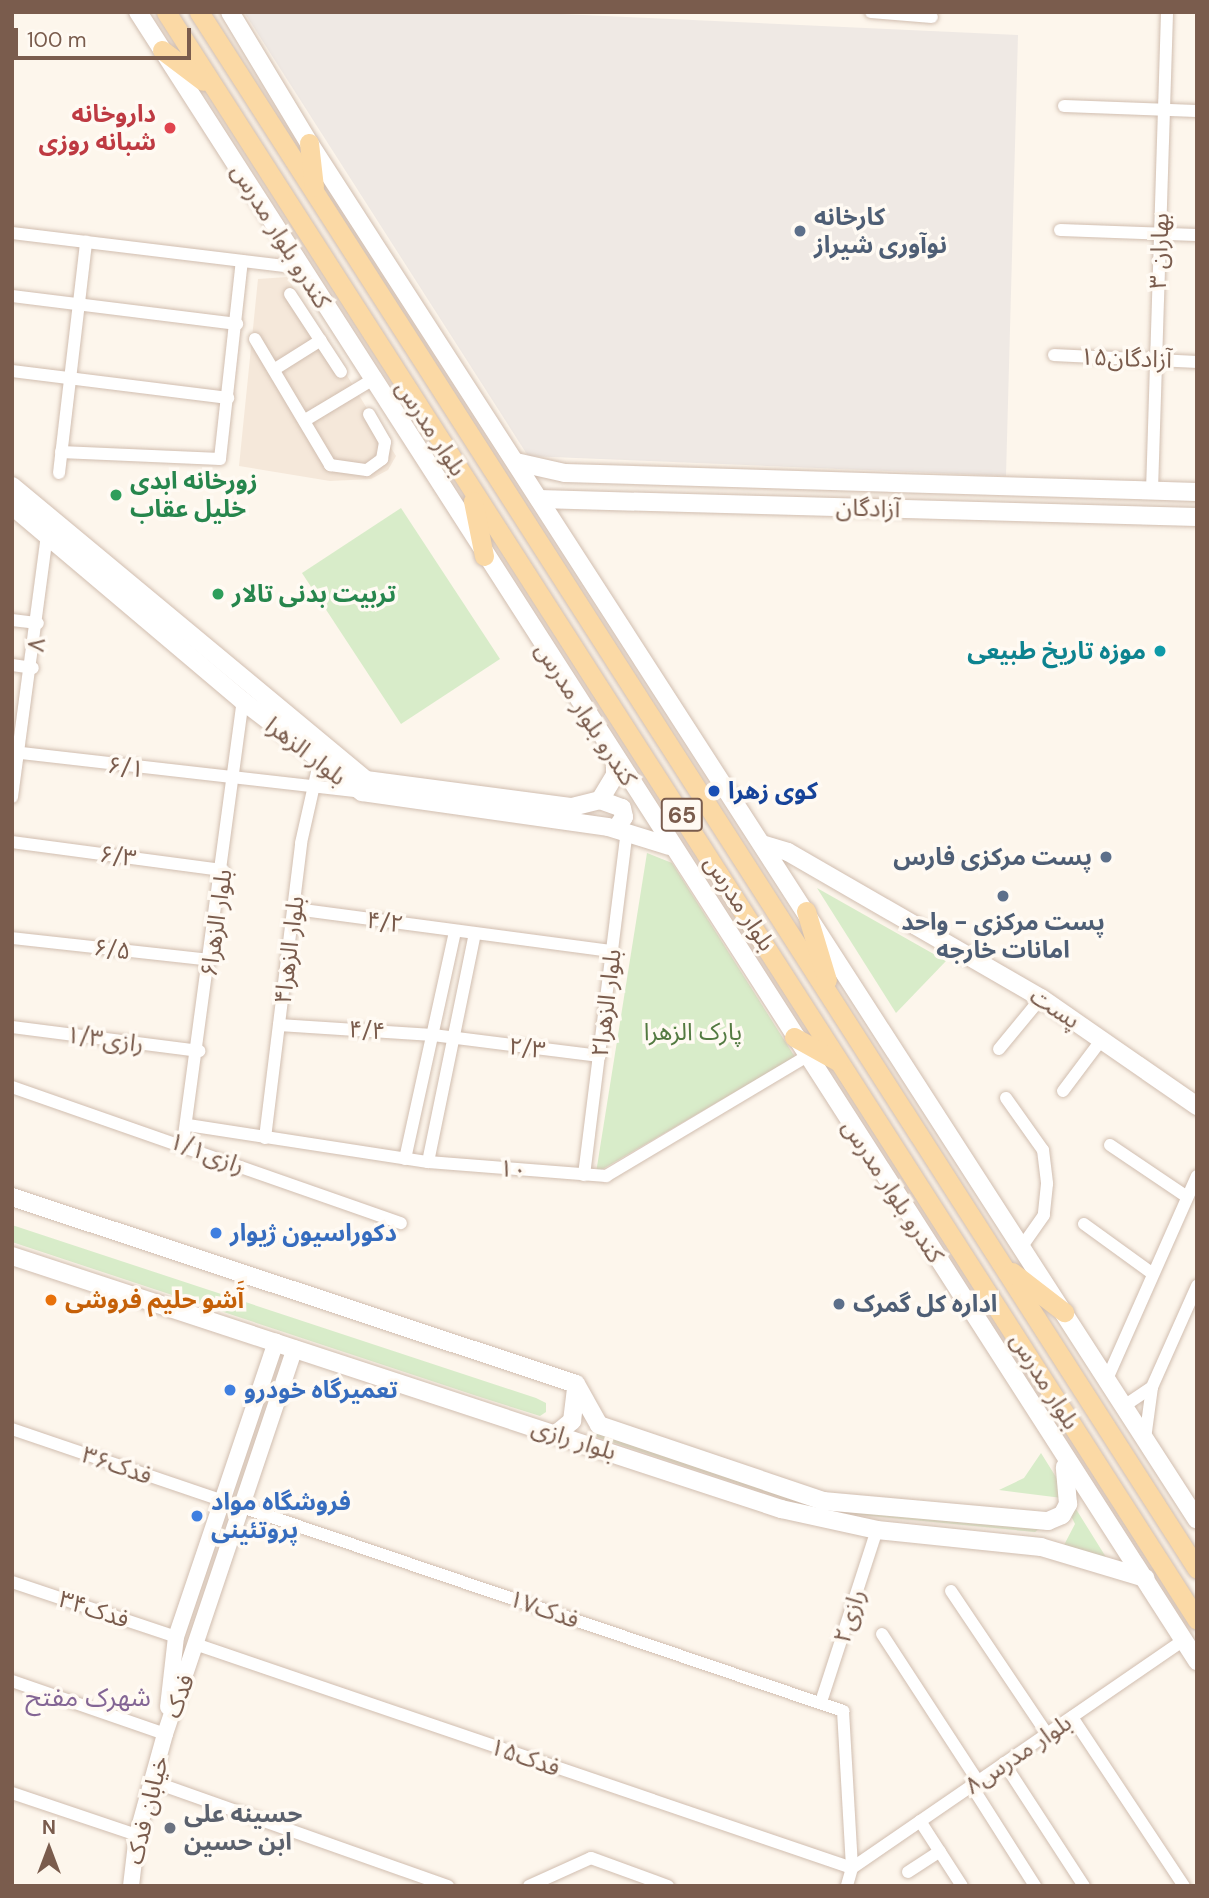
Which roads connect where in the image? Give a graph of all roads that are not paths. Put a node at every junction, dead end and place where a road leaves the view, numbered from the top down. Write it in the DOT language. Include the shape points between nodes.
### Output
graph roads {
  1 [pos="138,12"];
  2 [pos="166,12"];
  3 [pos="199,12"];
  4 [pos="230,12"];
  5 [pos="871,12"];
  6 [pos="1167,12"];
  7 [pos="932,17"];
  8 [pos="162,50"];
  9 [pos="215,90"];
  10 [pos="1064,106"];
  11 [pos="1164,110"];
  12 [pos="1197,111"];
  13 [pos="309,143"];
  14 [pos="315,192"];
  15 [pos="1060,230"];
  16 [pos="12,233"];
  17 [pos="1160,234"];
  18 [pos="1197,235"];
  19 [pos="86,242"];
  20 [pos="242,261"];
  21 [pos="301,268"];
  22 [pos="290,293"];
  23 [pos="12,296"];
  24 [pos="79,304"];
  25 [pos="237,324"];
  26 [pos="256,339"];
  27 [pos="321,340"];
  28 [pos="419,355"];
  29 [pos="1055,355"];
  30 [pos="1156,360"];
  31 [pos="1197,362"];
  32 [pos="275,369"];
  33 [pos="394,370"];
  34 [pos="12,371"];
  35 [pos="341,372"];
  36 [pos="70,378"];
  37 [pos="372,380"];
  38 [pos="228,398"];
  39 [pos="369,414"];
  40 [pos="307,419"];
  41 [pos="61,452"];
  42 [pos="516,462"];
  43 [pos="59,473"];
  44 [pos="565,473"];
  45 [pos="12,486"];
  46 [pos="471,490"];
  47 [pos="1152,491"];
  48 [pos="1197,492"];
  49 [pos="566,498"];
  50 [pos="539,499"];
  51 [pos="14,509"];
  52 [pos="1197,517"];
  53 [pos="47,535"];
  54 [pos="484,556"];
  55 [pos="12,620"];
  56 [pos="38,623"];
  57 [pos="12,666"];
  58 [pos="33,668"];
  59 [pos="243,701"];
  60 [pos="16,752"];
  61 [pos="615,761"];
  62 [pos="319,763"];
  63 [pos="233,779"];
  64 [pos="313,788"];
  65 [pos="362,792"];
  66 [pos="12,797"];
  67 [pos="600,800"];
  68 [pos="621,830"];
  69 [pos="12,842"];
  70 [pos="762,844"];
  71 [pos="669,846"];
  72 [pos="223,870"];
  73 [pos="833,878"];
  74 [pos="800,903"];
  75 [pos="296,909"];
  76 [pos="455,931"];
  77 [pos="475,934"];
  78 [pos="12,937"];
  79 [pos="612,951"];
  80 [pos="211,960"];
  81 [pos="1041,998"];
  82 [pos="835,1005"];
  83 [pos="279,1025"];
  84 [pos="12,1027"];
  85 [pos="433,1035"];
  86 [pos="794,1037"];
  87 [pos="455,1039"];
  88 [pos="1102,1039"];
  89 [pos="999,1049"];
  90 [pos="199,1051"];
  91 [pos="600,1056"];
  92 [pos="807,1056"];
  93 [pos="842,1064"];
  94 [pos="12,1087"];
  95 [pos="1063,1091"];
  96 [pos="1006,1098"];
  97 [pos="1197,1106"];
  98 [pos="188,1125"];
  99 [pos="265,1138"];
  100 [pos="183,1143"];
  101 [pos="1110,1145"];
  102 [pos="405,1159"];
  103 [pos="428,1162"];
  104 [pos="584,1175"];
  105 [pos="1197,1176"];
  106 [pos="12,1197"];
  107 [pos="1187,1197"];
  108 [pos="401,1223"];
  109 [pos="1084,1224"];
  110 [pos="1023,1245"];
  111 [pos="12,1256"];
  112 [pos="1001,1263"];
  113 [pos="1153,1274"];
  114 [pos="1197,1286"];
  115 [pos="1064,1312"];
  116 [pos="276,1341"];
  117 [pos="295,1348"];
  118 [pos="1107,1379"];
  119 [pos="263,1383"];
  120 [pos="576,1384"];
  121 [pos="283,1385"];
  122 [pos="1153,1387"];
  123 [pos="1124,1406"];
  124 [pos="12,1429"];
  125 [pos="556,1434"];
  126 [pos="1145,1439"];
  127 [pos="1063,1458"];
  128 [pos="221,1500"];
  129 [pos="245,1508"];
  130 [pos="1192,1513"];
  131 [pos="877,1530"];
  132 [pos="1179,1542"];
  133 [pos="1197,1569"];
  134 [pos="1146,1578"];
  135 [pos="12,1582"];
  136 [pos="951,1591"];
  137 [pos="1197,1620"];
  138 [pos="882,1634"];
  139 [pos="176,1637"];
  140 [pos="1184,1640"];
  141 [pos="198,1646"];
  142 [pos="1197,1661"];
  143 [pos="12,1681"];
  144 [pos="821,1702"];
  145 [pos="1072,1717"];
  146 [pos="165,1734"];
  147 [pos="1047,1734"];
  148 [pos="1004,1763"];
  149 [pos="153,1782"];
  150 [pos="974,1783"];
  151 [pos="12,1793"];
  152 [pos="920,1821"];
  153 [pos="137,1835"];
  154 [pos="940,1852"];
  155 [pos="852,1868"];
  156 [pos="908,1872"];
  157 [pos="131,1886"];
  158 [pos="448,1886"];
  159 [pos="529,1886"];
  160 [pos="668,1886"];
  161 [pos="847,1886"];
  162 [pos="962,1886"];
  163 [pos="1035,1886"];
  164 [pos="1084,1886"];
  165 [pos="1184,1886"];
  1 -- 8 [label="main road, کندرو بلوار مدرس"];
  2 -- 9 [label="main road, بلوار مدرس / 65"];
  3 -- 14 [label="main road, بلوار مدرس / 65"];
  4 -- 13 [label="main road"];
  5 -- 7 [label="street"];
  6 -- 11 [label="street, بهاران ۳"];
  8 -- 9 [label="main road"];
  8 -- 21 [label="main road, کندرو بلوار مدرس"];
  9 -- 33 [label="main road, بلوار مدرس / 65"];
  10 -- 11 [label="street"];
  11 -- 12 [label="street"];
  11 -- 17 [label="street, بهاران ۳"];
  13 -- 14 [label="main road"];
  13 -- 42 [label="main road"];
  14 -- 28 [label="main road, بلوار مدرس / 65"];
  15 -- 17 [label="street"];
  16 -- 19 [label="street"];
  17 -- 18 [label="street"];
  17 -- 30 [label="street, بهاران ۳"];
  19 -- 20 [label="street"];
  19 -- 24 [label="street"];
  20 -- 21 [label="street"];
  20 -- 25 [label="street"];
  21 -- 37 [label="main road, کندرو بلوار مدرس"];
  22 -- 27 [label="street"];
  23 -- 24 [label="street"];
  24 -- 25 [label="street"];
  24 -- 36 [label="street"];
  25 -- 38 [label="street"];
  26 -- 32 [label="street"];
  27 -- 32 [label="street"];
  27 -- 35 [label="street"];
  28 -- 33 [label="main road"];
  28 -- 82 [label="main road, بلوار مدرس / 65"];
  29 -- 30 [label="street, آزادگان۱۵"];
  30 -- 31 [label="street, آزادگان۱۵"];
  30 -- 47 [label="street, بهاران ۳"];
  32 -- 40 [label="street"];
  33 -- 46 [label="main road, بلوار مدرس / 65"];
  34 -- 36 [label="street"];
  36 -- 38 [label="street"];
  36 -- 41 [label="street"];
  37 -- 40 [label="street"];
  37 -- 54 [label="main road, کندرو بلوار مدرس"];
  38 -- 41 [label="street" via="220,459"];
  39 -- 40 [label="street" via="385,442 382,458 367,470 330,465"];
  41 -- 43 [label="street"];
  42 -- 44 [label="main road, آزادگان"];
  42 -- 50 [label="main road"];
  44 -- 47 [label="main road, آزادگان"];
  44 -- 49 [label="main road" via="561,486"];
  45 -- 67 [label="main road, بلوار الزهرا" via="366,780 543,805 572,807"];
  46 -- 54 [label="main road"];
  46 -- 93 [label="main road, بلوار مدرس / 65"];
  47 -- 48 [label="main road, آزادگان"];
  49 -- 50 [label="main road, آزادگان"];
  49 -- 52 [label="main road, آزادگان"];
  50 -- 70 [label="main road"];
  51 -- 53 [label="main road, بلوار الزهرا"];
  53 -- 56 [label="street, ۸"];
  53 -- 59 [label="main road, بلوار الزهرا"];
  54 -- 61 [label="main road, کندرو بلوار مدرس"];
  55 -- 56 [label="street"];
  56 -- 58 [label="street, ۸"];
  57 -- 58 [label="street"];
  58 -- 60 [label="street, ۸"];
  59 -- 62 [label="main road, بلوار الزهرا"];
  59 -- 63 [label="street, بلوار الزهرا۶"];
  60 -- 63 [label="street, ۶/۱"];
  60 -- 66 [label="street, ۸"];
  61 -- 67 [label="main road" via="615,775"];
  61 -- 71 [label="main road, کندرو بلوار مدرس"];
  62 -- 64 [label="street, بلوار الزهرا۴"];
  62 -- 65 [label="main road, بلوار الزهرا"];
  63 -- 64 [label="street, ۶/۱"];
  63 -- 72 [label="street, بلوار الزهرا۶"];
  64 -- 65 [label="street, ۶/۱"];
  64 -- 75 [label="street, بلوار الزهرا۴" via="301,843"];
  65 -- 68 [label="main road, بلوار الزهرا"];
  67 -- 68 [label="main road" via="622,808"];
  68 -- 71 [label="main road, بلوار الزهرا"];
  68 -- 79 [label="street, بلوار الزهرا۲"];
  69 -- 72 [label="street, ۶/۳"];
  70 -- 73 [label="main road, پست"];
  70 -- 74 [label="main road"];
  71 -- 86 [label="main road, کندرو بلوار مدرس"];
  72 -- 80 [label="street, بلوار الزهرا۶"];
  73 -- 74 [label="main road" via="805,877"];
  73 -- 81 [label="main road, پست"];
  74 -- 82 [label="main road"];
  74 -- 110 [label="main road"];
  75 -- 76 [label="street, ۴/۲"];
  75 -- 83 [label="street, بلوار الزهرا۴"];
  76 -- 77 [label="street, ۴/۲"];
  76 -- 85 [label="street"];
  77 -- 79 [label="street, ۴/۲"];
  77 -- 87 [label="street"];
  78 -- 80 [label="street, ۶/۵"];
  79 -- 91 [label="street, بلوار الزهرا۲"];
  80 -- 90 [label="street, بلوار الزهرا۶"];
  81 -- 88 [label="main road, پست"];
  81 -- 89 [label="street"];
  82 -- 112 [label="main road, بلوار مدرس / 65"];
  83 -- 85 [label="street, ۴/۴"];
  83 -- 99 [label="street, بلوار الزهرا۴"];
  84 -- 90 [label="street, رازی۱/۳"];
  85 -- 87 [label="street, ۴/۴"];
  85 -- 102 [label="street"];
  86 -- 92 [label="main road, کندرو بلوار مدرس"];
  86 -- 93 [label="main road"];
  87 -- 91 [label="street, ۲/۳"];
  87 -- 103 [label="street"];
  88 -- 95 [label="street"];
  88 -- 97 [label="main road, پست"];
  90 -- 98 [label="street, بلوار الزهرا۶"];
  91 -- 104 [label="street, بلوار الزهرا۲"];
  92 -- 104 [label="street, ۱۰" via="613,1174"];
  92 -- 127 [label="main road, کندرو بلوار مدرس"];
  93 -- 137 [label="main road, بلوار مدرس / 65"];
  94 -- 100 [label="street, رازی۱/۱"];
  96 -- 110 [label="street" via="1042,1150 1047,1184 1044,1215"];
  98 -- 99 [label="street, ۱۰"];
  98 -- 100 [label="street, بلوار الزهرا۶"];
  99 -- 102 [label="street, ۱۰"];
  100 -- 108 [label="street, رازی۱/۱"];
  101 -- 107 [label="street"];
  102 -- 103 [label="street, ۱۰"];
  103 -- 104 [label="street, ۱۰"];
  105 -- 107 [label="street"];
  106 -- 120 [label="main road"];
  107 -- 113 [label="street"];
  109 -- 113 [label="street"];
  110 -- 115 [label="main road"];
  111 -- 116 [label="main road, بلوار رازی"];
  112 -- 115 [label="main road"];
  112 -- 132 [label="main road, بلوار مدرس / 65"];
  113 -- 118 [label="street"];
  114 -- 122 [label="street"];
  115 -- 118 [label="main road"];
  116 -- 117 [label="main road, بلوار رازی"];
  116 -- 119 [label="street, فدک"];
  117 -- 121 [label="street, فدک"];
  117 -- 125 [label="main road, بلوار رازی"];
  118 -- 123 [label="main road"];
  119 -- 121 [label="street" via="274,1378"];
  119 -- 128 [label="street, فدک"];
  120 -- 125 [label="main road" via="577,1409"];
  120 -- 127 [label="main road, بلوار رازی" via="599,1425 823,1501 1034,1522 1062,1515 1068,1504"];
  121 -- 129 [label="street, فدک"];
  122 -- 123 [label="street"];
  122 -- 126 [label="street"];
  123 -- 126 [label="main road"];
  124 -- 128 [label="street, فدک۳۶"];
  125 -- 131 [label="main road, بلوار رازی" via="781,1509"];
  126 -- 130 [label="main road"];
  127 -- 134 [label="main road, کندرو بلوار مدرس"];
  128 -- 139 [label="street, فدک"];
  129 -- 141 [label="street, فدک"];
  129 -- 144 [label="street, فدک۱۷"];
  130 -- 132 [label="main road"];
  131 -- 134 [label="main road, بلوار رازی" via="1041,1547"];
  131 -- 144 [label="street, رازی۲"];
  132 -- 133 [label="main road, بلوار مدرس / 65"];
  134 -- 140 [label="main road, کندرو بلوار مدرس"];
  135 -- 139 [label="street, فدک۳۴"];
  136 -- 147 [label="street"];
  138 -- 150 [label="street"];
  139 -- 146 [label="street, فدک"];
  140 -- 142 [label="main road, کندرو بلوار مدرس"];
  140 -- 145 [label="street, بلوار مدرس۸"];
  141 -- 146 [label="street, فدک"];
  141 -- 155 [label="street, فدک۱۵"];
  143 -- 146 [label="street"];
  144 -- 155 [label="street, فدک۱۷" via="843,1711"];
  145 -- 147 [label="street, بلوار مدرس۸"];
  145 -- 165 [label="street"];
  146 -- 149 [label="street, خیابان فدک"];
  147 -- 148 [label="street, بلوار مدرس۸"];
  148 -- 150 [label="street, بلوار مدرس۸"];
  148 -- 164 [label="street"];
  149 -- 153 [label="street, خیابان فدک"];
  149 -- 158 [label="street"];
  150 -- 152 [label="street, بلوار مدرس۸"];
  150 -- 163 [label="street"];
  151 -- 153 [label="street"];
  152 -- 154 [label="street"];
  152 -- 155 [label="street, بلوار مدرس۸"];
  153 -- 157 [label="street, خیابان فدک"];
  154 -- 156 [label="street"];
  154 -- 162 [label="street"];
  155 -- 161 [label="street"];
  159 -- 160 [label="street" via="591,1858"];
}
